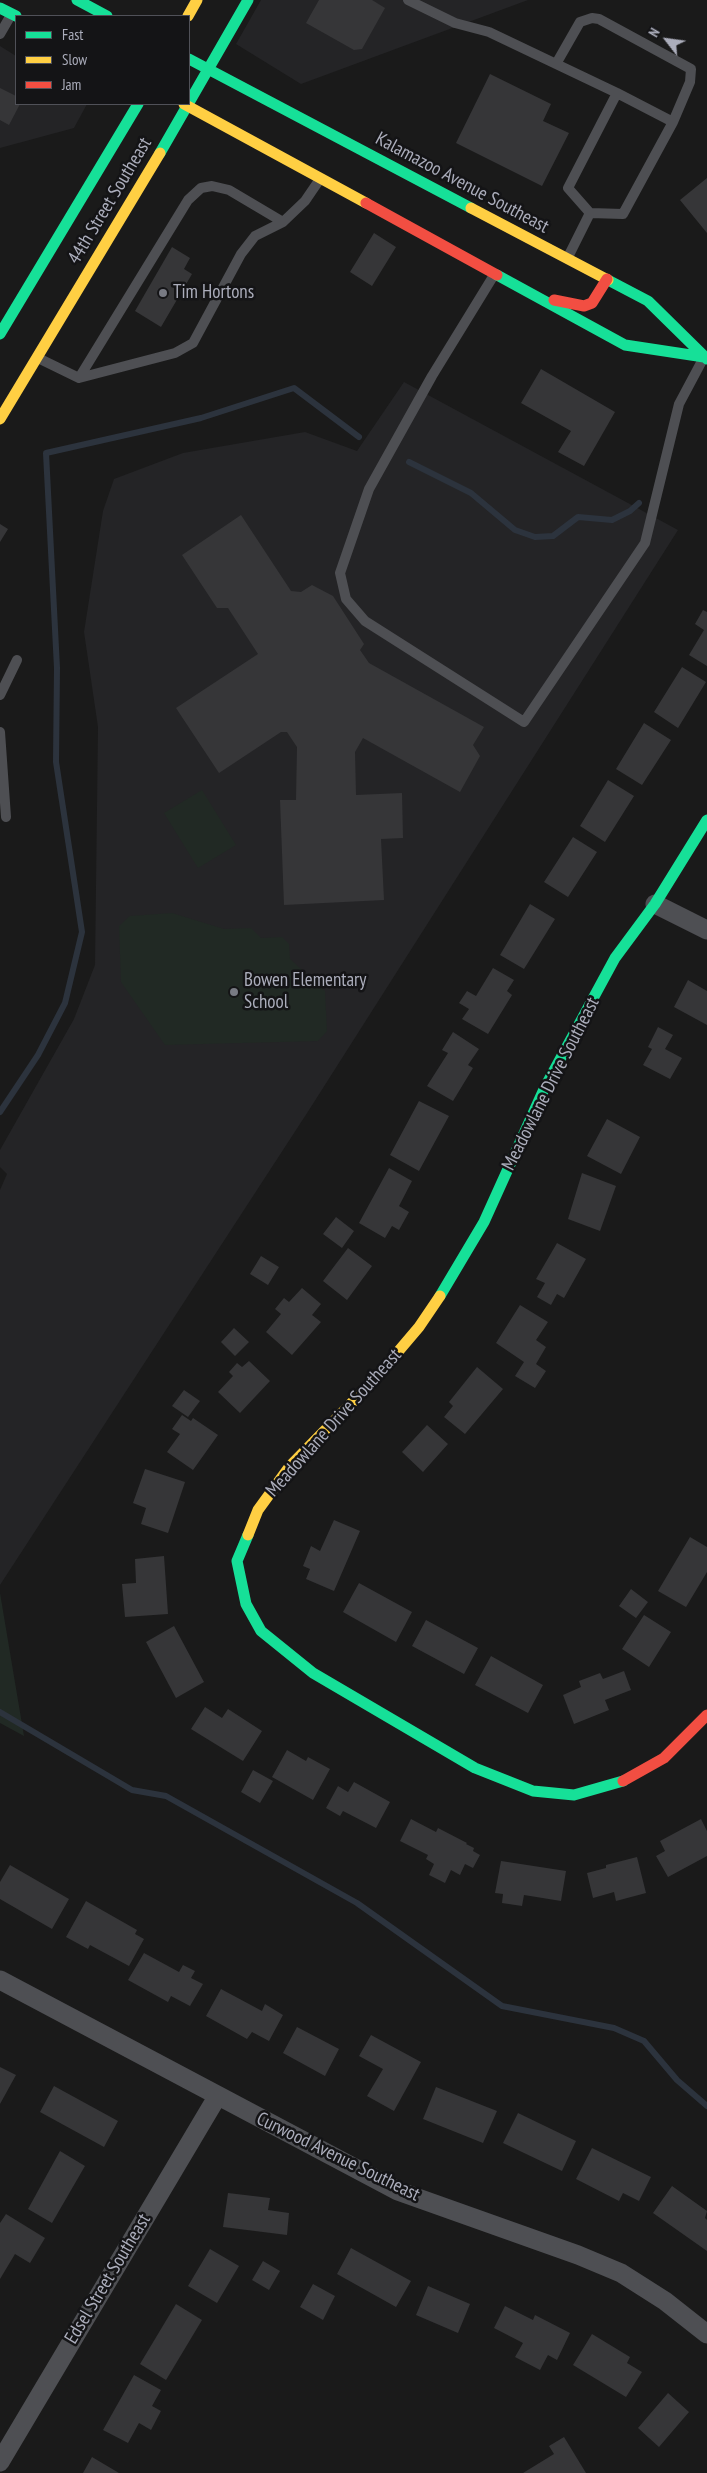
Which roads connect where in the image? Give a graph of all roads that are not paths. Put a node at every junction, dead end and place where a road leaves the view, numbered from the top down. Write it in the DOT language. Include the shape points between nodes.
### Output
graph roads {
  1 [pos="77,0"];
  2 [pos="197,0"];
  3 [pos="248,0"];
  4 [pos="408,0"];
  5 [pos="0,8"];
  6 [pos="14,15"];
  7 [pos="106,15"];
  8 [pos="189,15"];
  9 [pos="0,34"];
  10 [pos="190,60"];
  11 [pos="556,64"];
  12 [pos="209,69"];
  13 [pos="617,93"];
  14 [pos="190,99"];
  15 [pos="137,105"];
  16 [pos="186,105"];
  17 [pos="673,122"];
  18 [pos="321,177"];
  19 [pos="590,213"];
  20 [pos="283,222"];
  21 [pos="568,258"];
  22 [pos="494,274"];
  23 [pos="607,279"];
  24 [pos="528,292"];
  25 [pos="0,334"];
  26 [pos="37,358"];
  27 [pos="705,358"];
  28 [pos="78,378"];
  29 [pos="0,419"];
  30 [pos="16,660"];
  31 [pos="0,695"];
  32 [pos="0,732"];
  33 [pos="6,817"];
  34 [pos="707,820"];
  35 [pos="655,904"];
  36 [pos="707,930"];
  37 [pos="707,1715"];
  38 [pos="0,1980"];
  39 [pos="217,2096"];
  40 [pos="707,2334"];
  41 [pos="0,2462"];
  1 -- 7 [label="main road"];
  2 -- 8 [label="main road"];
  3 -- 12 [label="main road, 44th Street Southeast"];
  4 -- 11 [label="lane" via="455,23 489,32"];
  5 -- 6 [label="main road"];
  6 -- 9 [label="lane"];
  10 -- 12 [label="main road, Kalamazoo Avenue Southeast"];
  11 -- 13 [label="lane"];
  11 -- 17 [label="lane" via="580,22 599,19 691,69 690,82"];
  12 -- 14 [label="main road, 44th Street Southeast"];
  12 -- 21 [label="main road, Kalamazoo Avenue Southeast"];
  13 -- 17 [label="lane"];
  13 -- 19 [label="lane" via="568,188"];
  15 -- 25 [label="main road, 44th Street Southeast"];
  16 -- 18 [label="main road"];
  16 -- 26 [label="main road, 44th Street Southeast"];
  17 -- 19 [label="lane" via="623,214"];
  18 -- 20 [label="lane" via="305,201"];
  18 -- 22 [label="main road"];
  19 -- 21 [label="lane"];
  20 -- 28 [label="lane" via="255,236 241,254 193,343 175,353"];
  20 -- 28 [label="lane" via="229,190 212,186 201,188 188,200"];
  21 -- 23 [label="main road, Kalamazoo Avenue Southeast"];
  22 -- 24 [label="main road"];
  22 -- 27 [label="lane" via="369,489 340,574 346,599 365,621 524,722 645,543 679,404"];
  23 -- 24 [label="main road" via="592,303 584,306"];
  23 -- 27 [label="main road, Kalamazoo Avenue Southeast" via="648,301"];
  24 -- 27 [label="main road" via="625,345"];
  26 -- 28 [label="lane"];
  26 -- 29 [label="main road, 44th Street Southeast"];
  30 -- 31 [label="lane"];
  32 -- 33 [label="lane"];
  34 -- 35 [label="main road, Meadowlane Drive Southeast"];
  35 -- 36 [label="street"];
  35 -- 37 [label="main road, Meadowlane Drive Southeast" via="615,958 545,1088 484,1222 454,1276 419,1327 290,1466 258,1510 237,1561 246,1604 261,1631 313,1674 475,1768 533,1791 574,1795 618,1784 664,1758"];
  38 -- 39 [label="street, Curwood Avenue Southeast"];
  39 -- 40 [label="street, Curwood Avenue Southeast" via="398,2191 578,2254 621,2273 665,2300"];
  39 -- 41 [label="street, Edsel Street Southeast"];
}
